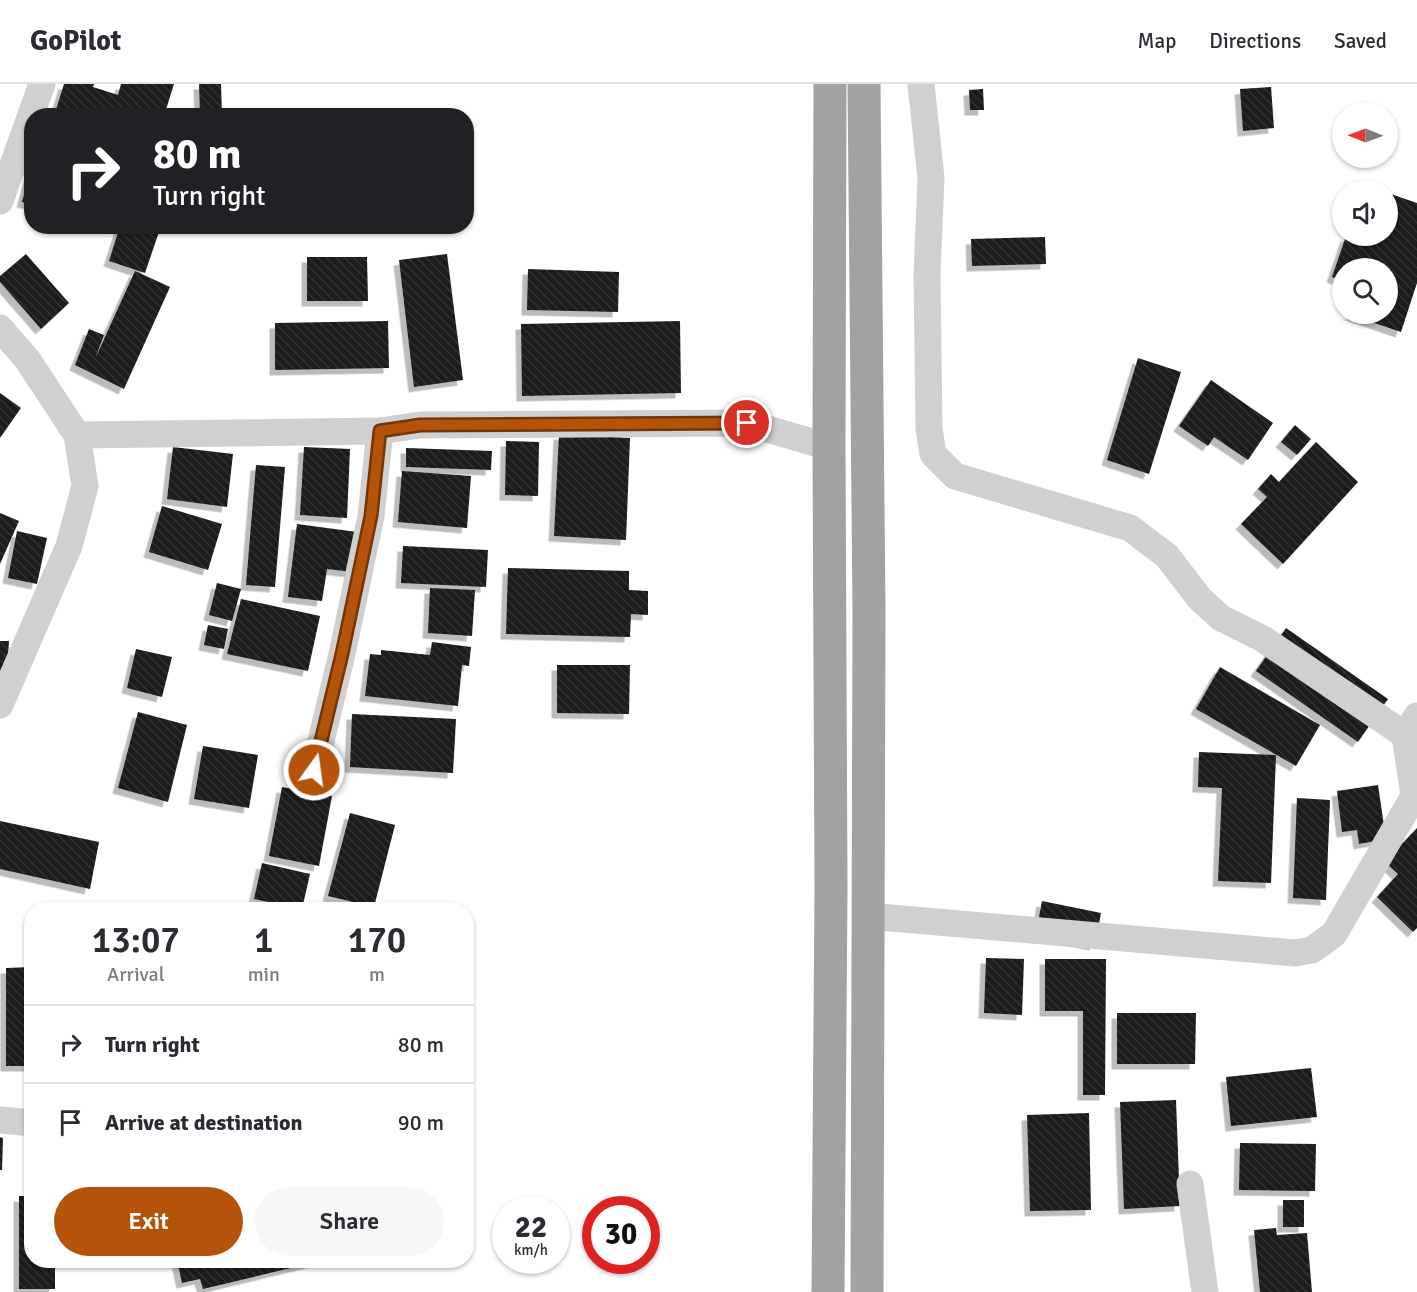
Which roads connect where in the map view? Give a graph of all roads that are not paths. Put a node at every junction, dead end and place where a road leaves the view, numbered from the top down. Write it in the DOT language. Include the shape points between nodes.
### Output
graph roads {
  1 [pos="42,84"];
  2 [pos="830,84"];
  3 [pos="864,84"];
  4 [pos="921,84"];
  5 [pos="33,108"];
  6 [pos="24,134"];
  7 [pos="0,201"];
  8 [pos="0,328"];
  9 [pos="380,431"];
  10 [pos="77,435"];
  11 [pos="829,447"];
  12 [pos="0,705"];
  13 [pos="1411,725"];
  14 [pos="314,770"];
  15 [pos="1415,797"];
  16 [pos="868,916"];
  17 [pos="0,1120"];
  18 [pos="24,1122"];
  19 [pos="1190,1184"];
  20 [pos="828,1292"];
  21 [pos="867,1292"];
  22 [pos="1205,1292"];
  1 -- 5 [label="street"];
  2 -- 11 [label="highway"];
  3 -- 16 [label="highway"];
  4 -- 13 [label="street" via="931,178 928,310 929,429 933,454 955,476 1130,528 1167,556 1200,599 1221,618"];
  6 -- 7 [label="street"];
  8 -- 10 [label="street" via="27,358"];
  9 -- 10 [label="street"];
  9 -- 11 [label="street" via="420,425 747,423"];
  9 -- 14 [label="street" via="371,516"];
  10 -- 12 [label="street" via="85,486 69,546"];
  11 -- 20 [label="highway"];
  13 -- 15 [label="street"];
  15 -- 16 [label="street" via="1334,934 1312,950 1295,953"];
  16 -- 21 [label="highway"];
  17 -- 18 [label="street"];
  19 -- 22 [label="street"];
}
